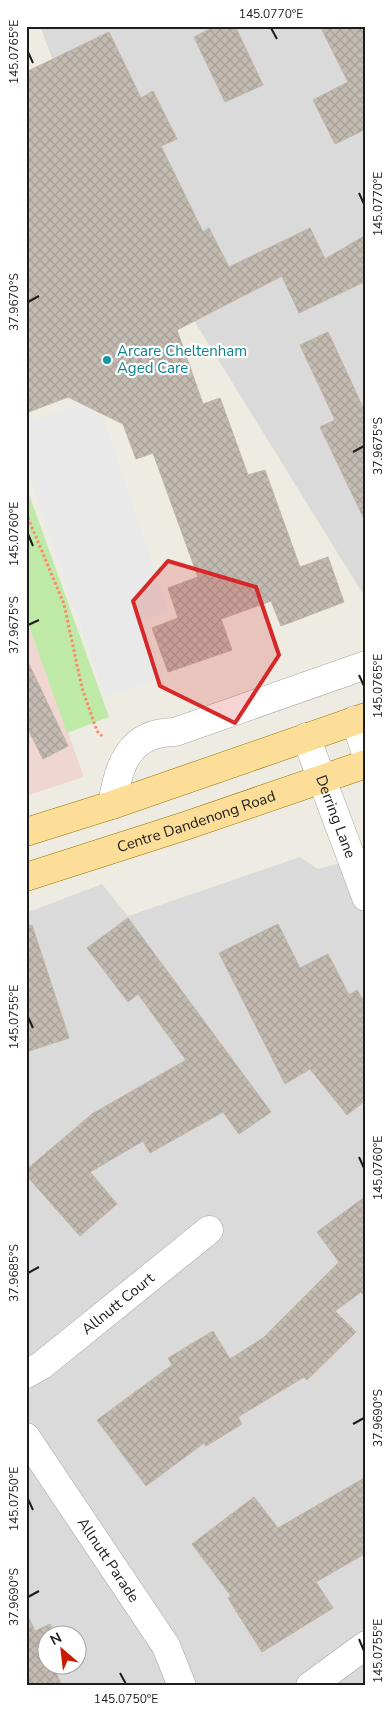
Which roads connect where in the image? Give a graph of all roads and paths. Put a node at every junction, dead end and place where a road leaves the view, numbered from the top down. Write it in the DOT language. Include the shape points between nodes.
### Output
graph roads {
  1 [pos="26,513"];
  2 [pos="366,665"];
  3 [pos="360,718"];
  4 [pos="306,737"];
  5 [pos="109,742"];
  6 [pos="366,754"];
  7 [pos="366,764"];
  8 [pos="321,778"];
  9 [pos="112,805"];
  10 [pos="26,832"];
  11 [pos="26,877"];
  12 [pos="366,897"];
  13 [pos="209,1230"];
  14 [pos="26,1374"];
  15 [pos="26,1437"];
  16 [pos="366,1645"];
  17 [pos="182,1686"];
  18 [pos="310,1686"];
  1 -- 5 [label="path" via="64,604 71,647 90,714 97,732"];
  2 -- 9 [label="street" via="175,732 152,735 126,754 116,775"];
  3 -- 4 [label="main road"];
  3 -- 6 [label="street"];
  4 -- 8 [label="street, Derring Lane"];
  4 -- 9 [label="main road"];
  7 -- 8 [label="main road, Centre Dandenong Road"];
  8 -- 11 [label="main road, Centre Dandenong Road"];
  8 -- 12 [label="street, Derring Lane"];
  9 -- 10 [label="main road"];
  13 -- 14 [label="street, Allnutt Court" via="42,1365"];
  15 -- 17 [label="street, Allnutt Parade" via="166,1646"];
  16 -- 18 [label="street"];
}
